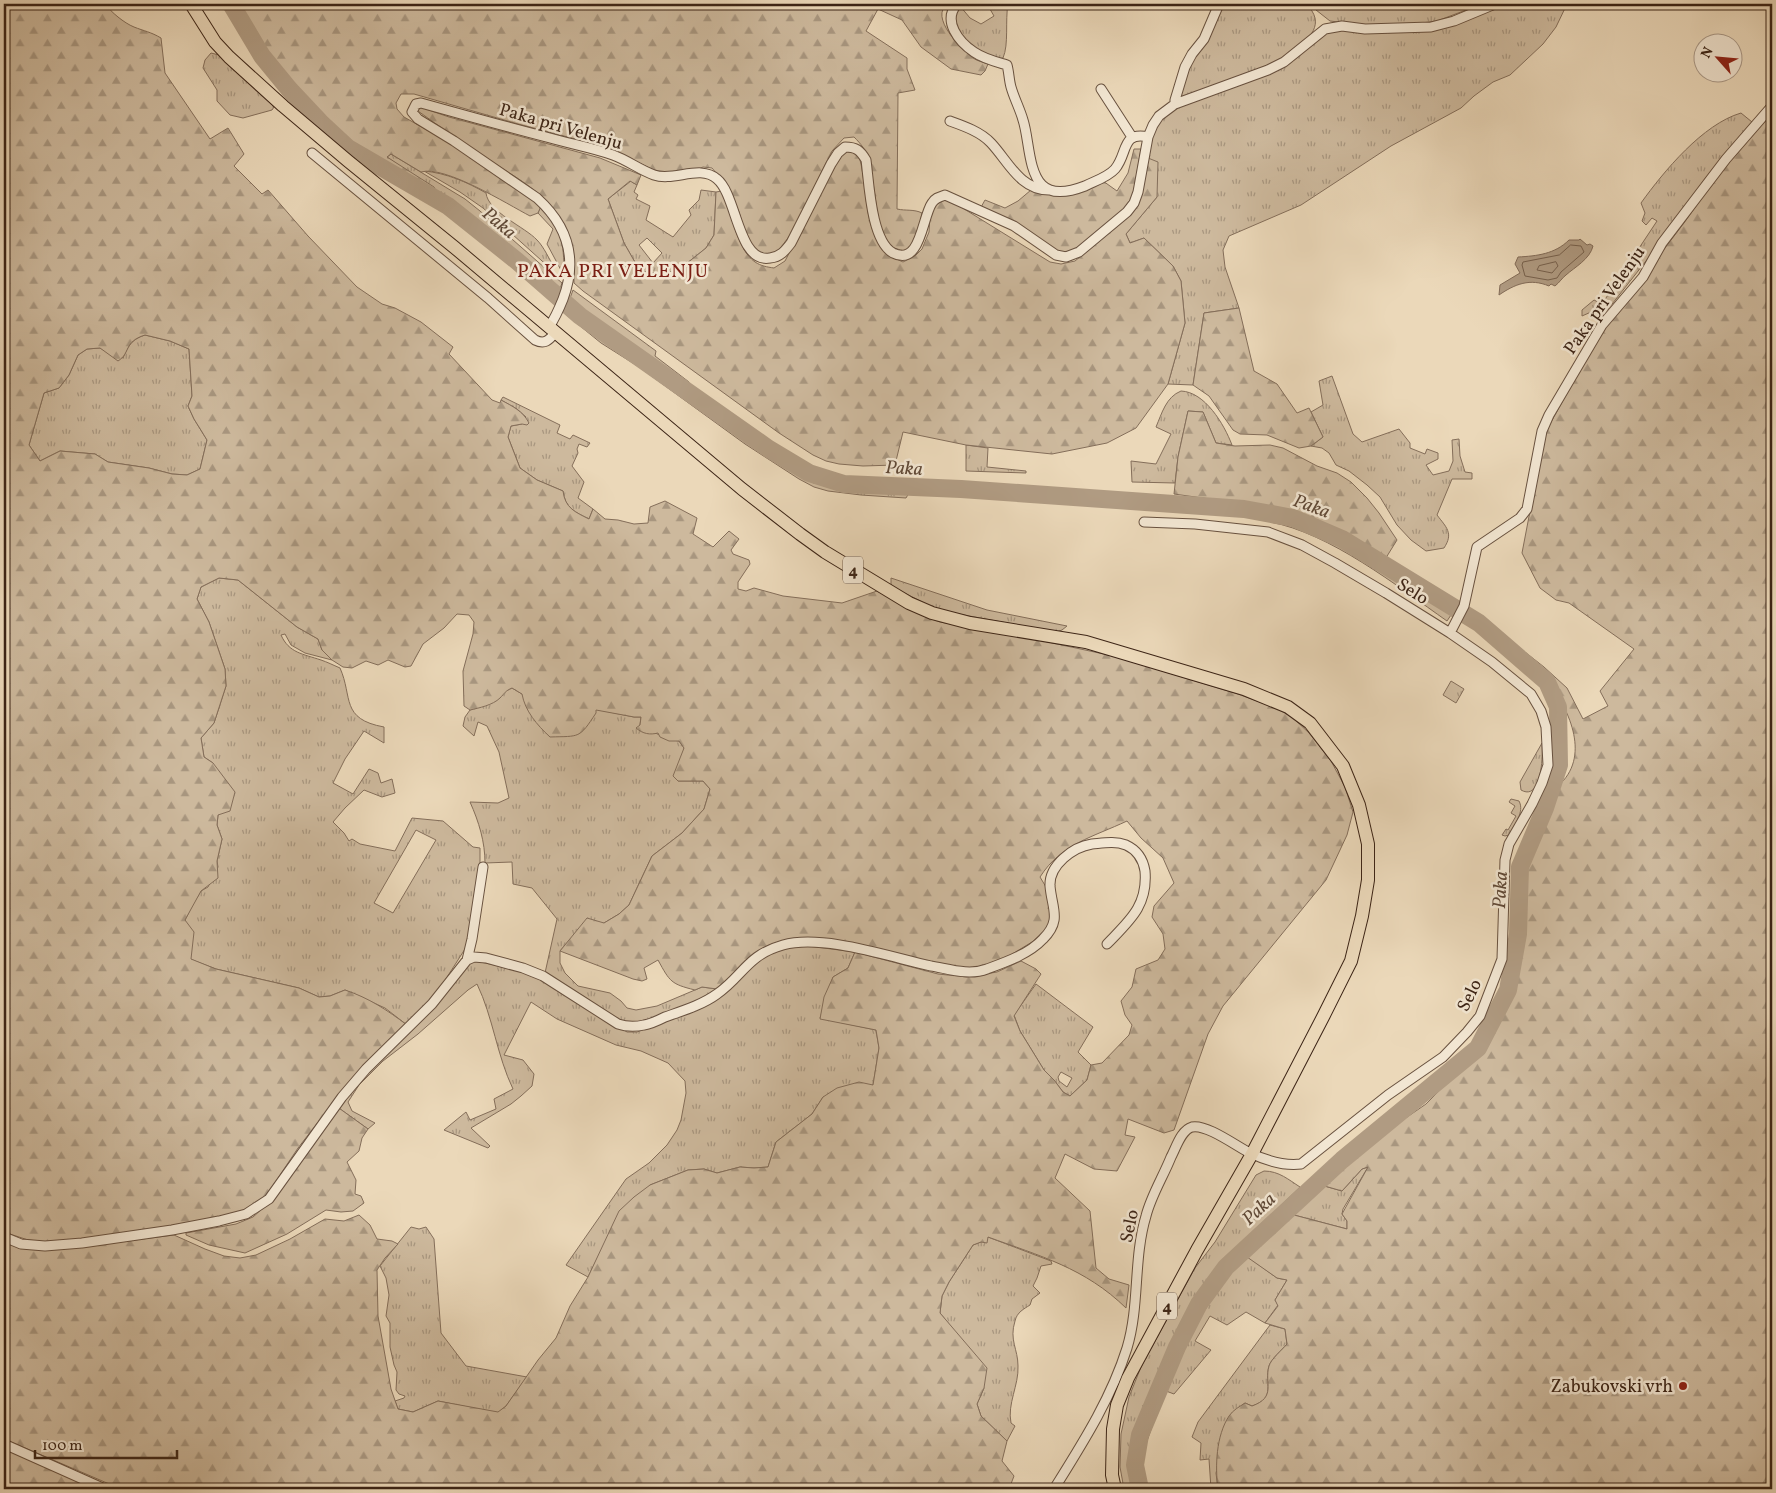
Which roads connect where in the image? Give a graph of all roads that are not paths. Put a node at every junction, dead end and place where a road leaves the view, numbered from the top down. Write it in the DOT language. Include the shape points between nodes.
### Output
graph roads {
  1 [pos="191,4"];
  2 [pos="957,4"];
  3 [pos="1219,4"];
  4 [pos="1495,4"];
  5 [pos="1101,89"];
  6 [pos="1175,104"];
  7 [pos="1772,106"];
  8 [pos="950,121"];
  9 [pos="1132,137"];
  10 [pos="1148,137"];
  11 [pos="312,154"];
  12 [pos="1051,190"];
  13 [pos="552,330"];
  14 [pos="1144,522"];
  15 [pos="1452,630"];
  16 [pos="483,867"];
  17 [pos="1107,944"];
  18 [pos="467,960"];
  19 [pos="1252,1154"];
  20 [pos="4,1237"];
  21 [pos="4,1444"];
  22 [pos="105,1489"];
  23 [pos="1054,1489"];
  24 [pos="1115,1489"];
  1 -- 13 [label="main road, 4" via="215,42 243,69 348,162"];
  2 -- 12 [label="street" via="950,12 951,22 964,44 976,53 1008,65 1010,86 1023,119 1036,176"];
  3 -- 6 [label="street" via="1204,39 1185,67"];
  4 -- 6 [label="street, Paka pri Velenju" via="1431,27 1365,29 1342,26 1326,29 1284,62 1268,70"];
  5 -- 9 [label="street"];
  6 -- 10 [label="street, Paka pri Velenju" via="1159,116"];
  7 -- 15 [label="street, Paka pri Velenju" via="1726,160 1662,243 1643,277 1602,325 1542,431 1527,509 1520,518 1477,548 1464,606"];
  8 -- 12 [label="street" via="969,128 990,142 1028,185"];
  9 -- 10 [label="street"];
  9 -- 12 [label="street" via="1114,171 1081,188 1064,192"];
  10 -- 13 [label="street, Paka pri Velenju" via="1134,203 1079,252 1066,257 1056,255 1014,226 945,196 933,201 916,247 902,255 892,252 877,232 866,160 861,151 845,146 831,164 791,243 784,252 766,259 747,247 724,188 716,178 707,174 670,178 655,176 613,155 416,104 412,112 418,119 537,198 560,224 566,238 570,271"];
  11 -- 13 [label="street" via="536,340 546,342"];
  13 -- 19 [label="main road, 4" via="800,534 909,603 970,623 1086,642 1131,654 1269,698 1288,707 1310,724 1343,766 1358,805 1368,844 1368,880 1351,961"];
  14 -- 15 [label="street, Selo" via="1268,532 1335,563"];
  15 -- 19 [label="street, Selo" via="1531,694 1546,727 1548,765 1542,783 1509,844 1505,860 1502,959 1490,993 1480,1016 1443,1057 1388,1095 1301,1164 1290,1165"];
  16 -- 18 [label="street"];
  17 -- 18 [label="street" via="1139,909 1146,881 1140,856 1134,850 1112,842 1086,845 1061,860 1052,873 1050,885 1055,918 1043,940 1027,951 982,971 961,972 868,951 800,942 760,954 717,995 701,1003 646,1025 626,1027 543,976 486,958"];
  18 -- 20 [label="street" via="432,1004 342,1096 269,1199 246,1214 172,1230 82,1243 45,1246 22,1244"];
  19 -- 23 [label="street, Selo" via="1208,1130 1186,1129 1146,1216 1127,1348 1105,1402"];
  19 -- 24 [label="main road, 4" via="1128,1378 1113,1430 1112,1475"];
  21 -- 22 [label="street"];
}
